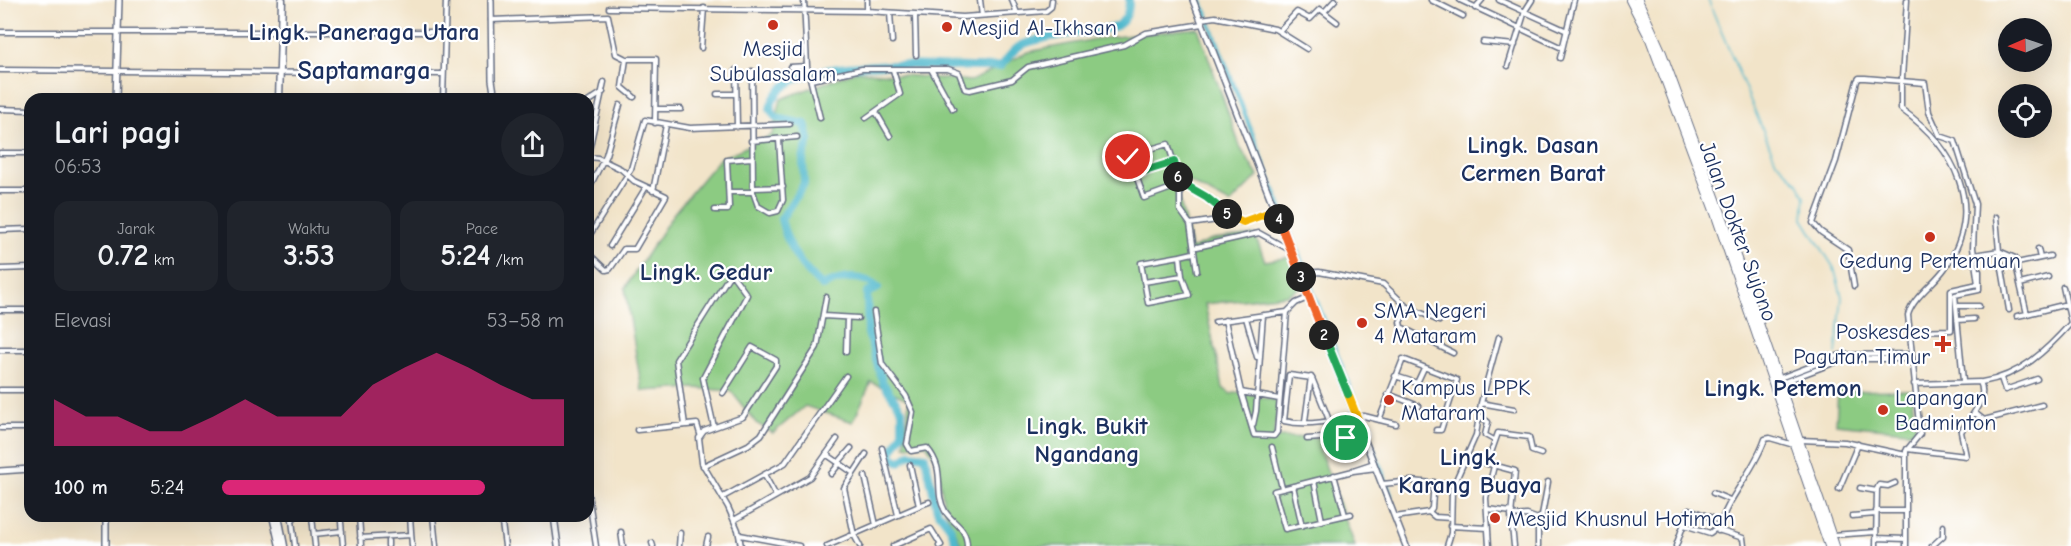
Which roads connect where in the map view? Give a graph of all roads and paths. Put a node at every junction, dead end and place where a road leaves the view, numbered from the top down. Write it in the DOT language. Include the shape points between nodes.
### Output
graph roads {
  1 [pos="119,0"];
  2 [pos="282,0"];
  3 [pos="446,0"];
  4 [pos="491,0"];
  5 [pos="660,0"];
  6 [pos="804,0"];
  7 [pos="867,0"];
  8 [pos="980,0"];
  9 [pos="1012,0"];
  10 [pos="1052,0"];
  11 [pos="1193,0"];
  12 [pos="1335,0"];
  13 [pos="1431,0"];
  14 [pos="1460,0"];
  15 [pos="1482,0"];
  16 [pos="1499,0"];
  17 [pos="1532,0"];
  18 [pos="1574,0"];
  19 [pos="1630,0"];
  20 [pos="1638,0"];
  21 [pos="1907,0"];
  22 [pos="609,8"];
  23 [pos="659,8"];
  24 [pos="704,8"];
  25 [pos="1475,8"];
  26 [pos="804,10"];
  27 [pos="1525,11"];
  28 [pos="867,12"];
  29 [pos="1324,12"];
  30 [pos="890,13"];
  31 [pos="1017,13"];
  32 [pos="915,15"];
  33 [pos="982,16"];
  34 [pos="1464,16"];
  35 [pos="1205,19"];
  36 [pos="491,20"];
  37 [pos="1337,22"];
  38 [pos="1519,29"];
  39 [pos="281,31"];
  40 [pos="1279,31"];
  41 [pos="1567,31"];
  42 [pos="0,32"];
  43 [pos="446,32"];
  44 [pos="117,34"];
  45 [pos="892,41"];
  46 [pos="1483,42"];
  47 [pos="1515,45"];
  48 [pos="702,48"];
  49 [pos="1563,48"];
  50 [pos="1307,49"];
  51 [pos="916,55"];
  52 [pos="1560,58"];
  53 [pos="626,59"];
  54 [pos="1508,66"];
  55 [pos="790,67"];
  56 [pos="807,68"];
  57 [pos="930,68"];
  58 [pos="0,70"];
  59 [pos="736,70"];
  60 [pos="893,70"];
  61 [pos="280,71"];
  62 [pos="752,71"];
  63 [pos="117,72"];
  64 [pos="443,74"];
  65 [pos="811,79"];
  66 [pos="1901,79"];
  67 [pos="604,82"];
  68 [pos="603,92"];
  69 [pos="116,93"];
  70 [pos="279,93"];
  71 [pos="442,93"];
  72 [pos="495,93"];
  73 [pos="717,94"];
  74 [pos="736,94"];
  75 [pos="634,97"];
  76 [pos="594,98"];
  77 [pos="620,105"];
  78 [pos="656,109"];
  79 [pos="681,109"];
  80 [pos="953,109"];
  81 [pos="0,110"];
  82 [pos="24,110"];
  83 [pos="876,112"];
  84 [pos="820,118"];
  85 [pos="866,118"];
  86 [pos="655,123"];
  87 [pos="790,124"];
  88 [pos="666,125"];
  89 [pos="752,126"];
  90 [pos="737,127"];
  91 [pos="594,130"];
  92 [pos="890,136"];
  93 [pos="797,137"];
  94 [pos="779,140"];
  95 [pos="751,141"];
  96 [pos="0,153"];
  97 [pos="24,153"];
  98 [pos="594,158"];
  99 [pos="751,158"];
  100 [pos="603,161"];
  101 [pos="1174,162"];
  102 [pos="627,173"];
  103 [pos="1135,174"];
  104 [pos="594,178"];
  105 [pos="1180,183"];
  106 [pos="646,187"];
  107 [pos="783,187"];
  108 [pos="753,190"];
  109 [pos="0,191"];
  110 [pos="24,191"];
  111 [pos="653,191"];
  112 [pos="729,192"];
  113 [pos="715,210"];
  114 [pos="1276,210"];
  115 [pos="1718,212"];
  116 [pos="1996,217"];
  117 [pos="1231,218"];
  118 [pos="1190,224"];
  119 [pos="594,228"];
  120 [pos="24,229"];
  121 [pos="0,230"];
  122 [pos="610,246"];
  123 [pos="1197,247"];
  124 [pos="2038,249"];
  125 [pos="1291,250"];
  126 [pos="1999,251"];
  127 [pos="1193,253"];
  128 [pos="1975,255"];
  129 [pos="1180,256"];
  130 [pos="2050,256"];
  131 [pos="2040,258"];
  132 [pos="594,259"];
  133 [pos="2017,263"];
  134 [pos="24,268"];
  135 [pos="0,269"];
  136 [pos="1197,271"];
  137 [pos="1302,273"];
  138 [pos="1182,276"];
  139 [pos="2048,278"];
  140 [pos="1144,282"];
  141 [pos="2020,284"];
  142 [pos="1854,286"];
  143 [pos="2063,287"];
  144 [pos="826,297"];
  145 [pos="1310,297"];
  146 [pos="2067,304"];
  147 [pos="1956,306"];
  148 [pos="1979,306"];
  149 [pos="1408,307"];
  150 [pos="0,310"];
  151 [pos="24,310"];
  152 [pos="2009,310"];
  153 [pos="874,312"];
  154 [pos="1287,312"];
  155 [pos="2027,314"];
  156 [pos="1263,315"];
  157 [pos="823,316"];
  158 [pos="2017,316"];
  159 [pos="847,318"];
  160 [pos="858,318"];
  161 [pos="1246,318"];
  162 [pos="1974,319"];
  163 [pos="1225,320"];
  164 [pos="1957,320"];
  165 [pos="1439,321"];
  166 [pos="1215,322"];
  167 [pos="2071,323"];
  168 [pos="1909,331"];
  169 [pos="1499,337"];
  170 [pos="0,350"];
  171 [pos="24,350"];
  172 [pos="846,352"];
  173 [pos="1453,353"];
  174 [pos="1911,356"];
  175 [pos="1258,361"];
  176 [pos="1424,368"];
  177 [pos="846,376"];
  178 [pos="1395,376"];
  179 [pos="1311,377"];
  180 [pos="2001,378"];
  181 [pos="2037,379"];
  182 [pos="1963,381"];
  183 [pos="1984,382"];
  184 [pos="1914,384"];
  185 [pos="1780,386"];
  186 [pos="0,390"];
  187 [pos="24,390"];
  188 [pos="1241,392"];
  189 [pos="723,393"];
  190 [pos="1388,393"];
  191 [pos="1257,395"];
  192 [pos="1279,399"];
  193 [pos="1481,404"];
  194 [pos="2042,405"];
  195 [pos="1419,406"];
  196 [pos="1514,409"];
  197 [pos="1977,415"];
  198 [pos="1359,416"];
  199 [pos="1480,416"];
  200 [pos="1329,420"];
  201 [pos="1379,420"];
  202 [pos="1305,421"];
  203 [pos="1396,424"];
  204 [pos="686,425"];
  205 [pos="1252,426"];
  206 [pos="0,428"];
  207 [pos="24,428"];
  208 [pos="714,428"];
  209 [pos="637,430"];
  210 [pos="1436,430"];
  211 [pos="1364,435"];
  212 [pos="699,437"];
  213 [pos="1308,438"];
  214 [pos="837,439"];
  215 [pos="1494,440"];
  216 [pos="1798,443"];
  217 [pos="1858,444"];
  218 [pos="1272,447"];
  219 [pos="852,448"];
  220 [pos="882,448"];
  221 [pos="1907,449"];
  222 [pos="826,454"];
  223 [pos="866,454"];
  224 [pos="1541,454"];
  225 [pos="1906,455"];
  226 [pos="1467,458"];
  227 [pos="839,463"];
  228 [pos="1487,464"];
  229 [pos="910,465"];
  230 [pos="1376,465"];
  231 [pos="703,466"];
  232 [pos="1494,466"];
  233 [pos="24,470"];
  234 [pos="0,471"];
  235 [pos="852,472"];
  236 [pos="831,474"];
  237 [pos="765,476"];
  238 [pos="865,476"];
  239 [pos="1334,476"];
  240 [pos="1314,481"];
  241 [pos="1434,482"];
  242 [pos="1548,482"];
  243 [pos="1385,483"];
  244 [pos="1895,483"];
  245 [pos="1454,485"];
  246 [pos="1293,486"];
  247 [pos="1282,488"];
  248 [pos="1860,488"];
  249 [pos="1839,489"];
  250 [pos="1877,491"];
  251 [pos="1713,493"];
  252 [pos="776,496"];
  253 [pos="723,497"];
  254 [pos="1730,500"];
  255 [pos="929,502"];
  256 [pos="920,505"];
  257 [pos="1487,509"];
  258 [pos="1906,511"];
  259 [pos="1429,512"];
  260 [pos="1876,513"];
  261 [pos="1351,514"];
  262 [pos="1512,514"];
  263 [pos="898,515"];
  264 [pos="1345,515"];
  265 [pos="1852,516"];
  266 [pos="1395,517"];
  267 [pos="1451,518"];
  268 [pos="1538,519"];
  269 [pos="734,520"];
  270 [pos="1322,520"];
  271 [pos="1721,521"];
  272 [pos="106,522"];
  273 [pos="275,522"];
  274 [pos="279,522"];
  275 [pos="292,522"];
  276 [pos="313,522"];
  277 [pos="341,522"];
  278 [pos="359,522"];
  279 [pos="410,522"];
  280 [pos="434,522"];
  281 [pos="502,522"];
  282 [pos="555,522"];
  283 [pos="592,522"];
  284 [pos="876,525"];
  285 [pos="1684,525"];
  286 [pos="1302,526"];
  287 [pos="1450,526"];
  288 [pos="1943,526"];
  289 [pos="1488,528"];
  290 [pos="342,531"];
  291 [pos="1718,531"];
  292 [pos="621,532"];
  293 [pos="1876,532"];
  294 [pos="680,533"];
  295 [pos="314,534"];
  296 [pos="740,534"];
  297 [pos="411,535"];
  298 [pos="854,535"];
  299 [pos="1831,535"];
  300 [pos="708,537"];
  301 [pos="360,538"];
  302 [pos="1876,538"];
  303 [pos="1906,539"];
  304 [pos="793,545"];
  305 [pos="1744,545"];
  306 [pos="106,546"];
  307 [pos="282,546"];
  308 [pos="295,546"];
  309 [pos="315,546"];
  310 [pos="343,546"];
  311 [pos="361,546"];
  312 [pos="412,546"];
  313 [pos="436,546"];
  314 [pos="505,546"];
  315 [pos="558,546"];
  316 [pos="596,546"];
  317 [pos="623,546"];
  318 [pos="679,546"];
  319 [pos="706,546"];
  320 [pos="741,546"];
  321 [pos="799,546"];
  322 [pos="827,546"];
  323 [pos="860,546"];
  324 [pos="893,546"];
  325 [pos="940,546"];
  326 [pos="967,546"];
  327 [pos="1406,546"];
  328 [pos="1447,546"];
  329 [pos="1489,546"];
  330 [pos="1514,546"];
  331 [pos="1538,546"];
  332 [pos="1676,546"];
  333 [pos="1828,546"];
  334 [pos="1835,546"];
  335 [pos="1876,546"];
  336 [pos="1906,546"];
  337 [pos="1932,546"];
  1 -- 44 [label="street"];
  2 -- 39 [label="main road"];
  3 -- 43 [label="street"];
  4 -- 36 [label="street"];
  5 -- 23 [label="street"];
  6 -- 26 [label="street"];
  7 -- 28 [label="street"];
  8 -- 33 [label="street"];
  9 -- 31 [label="street"];
  10 -- 31 [label="street" via="1051,8 1043,11"];
  11 -- 35 [label="street"];
  12 -- 29 [label="street"];
  13 -- 34 [label="street"];
  14 -- 25 [label="street"];
  15 -- 25 [label="street"];
  16 -- 27 [label="street"];
  17 -- 27 [label="street"];
  18 -- 41 [label="street"];
  19 -- 115 [label="highway, Jalan Dokter Sujono" via="1653,47"];
  20 -- 115 [label="highway" via="1662,53"];
  21 -- 66 [label="street"];
  22 -- 23 [label="street"];
  23 -- 24 [label="street"];
  24 -- 26 [label="street"];
  24 -- 48 [label="street"];
  25 -- 38 [label="street"];
  26 -- 28 [label="street"];
  26 -- 56 [label="street"];
  27 -- 38 [label="street"];
  27 -- 41 [label="street"];
  28 -- 30 [label="street"];
  29 -- 37 [label="street"];
  29 -- 40 [label="street" via="1320,9 1311,18 1297,12"];
  30 -- 32 [label="street"];
  30 -- 45 [label="street"];
  31 -- 33 [label="street"];
  32 -- 33 [label="street"];
  32 -- 51 [label="street"];
  35 -- 40 [label="street"];
  35 -- 57 [label="street" via="1146,33 1124,45 1028,67 1012,80 970,90 965,89 957,70"];
  35 -- 114 [label="street"];
  36 -- 53 [label="street" via="606,14 612,24 614,51"];
  36 -- 72 [label="street"];
  38 -- 47 [label="street"];
  38 -- 49 [label="street"];
  39 -- 43 [label="street"];
  39 -- 44 [label="street"];
  39 -- 61 [label="main road"];
  40 -- 50 [label="street"];
  41 -- 49 [label="street"];
  42 -- 44 [label="street"];
  43 -- 64 [label="street"];
  44 -- 63 [label="street"];
  46 -- 47 [label="street"];
  47 -- 54 [label="street"];
  49 -- 52 [label="street"];
  53 -- 75 [label="street" via="622,87"];
  53 -- 78 [label="street" via="656,60"];
  55 -- 56 [label="street"];
  56 -- 65 [label="street"];
  57 -- 60 [label="street"];
  57 -- 80 [label="street"];
  58 -- 63 [label="street"];
  59 -- 74 [label="street"];
  60 -- 65 [label="street" via="854,69"];
  60 -- 83 [label="street" via="900,93"];
  61 -- 63 [label="street"];
  61 -- 64 [label="street"];
  61 -- 70 [label="main road"];
  62 -- 89 [label="street"];
  63 -- 69 [label="street"];
  64 -- 71 [label="street"];
  65 -- 84 [label="street"];
  66 -- 128 [label="street" via="1926,84 1929,112 1938,133 1957,146 1975,204"];
  66 -- 142 [label="street" via="1858,79 1836,161 1813,219 1821,232 1848,250"];
  66 -- 168 [label="street" via="1901,109 1950,158 1960,180 1965,212 1956,250 1911,308"];
  67 -- 68 [label="street"];
  68 -- 76 [label="street"];
  68 -- 91 [label="street"];
  73 -- 74 [label="street"];
  74 -- 90 [label="street"];
  77 -- 100 [label="street"];
  78 -- 79 [label="street"];
  78 -- 86 [label="street"];
  81 -- 82 [label="street"];
  83 -- 85 [label="street"];
  83 -- 92 [label="street"];
  86 -- 88 [label="street"];
  86 -- 102 [label="street" via="645,120"];
  87 -- 89 [label="street"];
  88 -- 90 [label="street"];
  88 -- 111 [label="street"];
  89 -- 90 [label="street"];
  89 -- 95 [label="street"];
  93 -- 94 [label="street"];
  94 -- 95 [label="street"];
  94 -- 107 [label="street"];
  95 -- 99 [label="street"];
  96 -- 97 [label="street"];
  98 -- 100 [label="street"];
  99 -- 108 [label="street"];
  99 -- 112 [label="street" via="727,160"];
  100 -- 102 [label="street"];
  100 -- 104 [label="street"];
  101 -- 103 [label="street"];
  101 -- 103 [label="street" via="1168,144 1132,154 1128,158"];
  101 -- 105 [label="street"];
  102 -- 106 [label="street"];
  102 -- 119 [label="street"];
  103 -- 105 [label="street" via="1144,198"];
  105 -- 117 [label="street" via="1206,197"];
  105 -- 118 [label="street" via="1180,210"];
  106 -- 111 [label="street"];
  106 -- 122 [label="street"];
  107 -- 108 [label="street"];
  107 -- 108 [label="street" via="782,205 775,212 758,206"];
  108 -- 112 [label="street"];
  109 -- 110 [label="street"];
  111 -- 132 [label="street" via="666,198 635,249 624,249 607,271"];
  112 -- 113 [label="street" via="729,209"];
  114 -- 117 [label="street" via="1243,222"];
  114 -- 125 [label="street"];
  115 -- 185 [label="highway, Jalan Dokter Sujono"];
  115 -- 185 [label="highway"];
  116 -- 126 [label="street"];
  117 -- 118 [label="street"];
  118 -- 127 [label="street"];
  120 -- 121 [label="street"];
  123 -- 125 [label="street" via="1259,233"];
  124 -- 131 [label="street"];
  125 -- 137 [label="street"];
  126 -- 128 [label="street"];
  126 -- 133 [label="street" via="2013,256"];
  126 -- 152 [label="street"];
  127 -- 129 [label="street"];
  127 -- 136 [label="street"];
  128 -- 147 [label="street" via="1980,289 1956,294"];
  128 -- 168 [label="street" via="1978,285 1951,290 1952,330"];
  129 -- 138 [label="street"];
  129 -- 140 [label="street" via="1141,263"];
  130 -- 131 [label="street"];
  131 -- 133 [label="street"];
  133 -- 141 [label="street"];
  134 -- 135 [label="street"];
  137 -- 145 [label="street"];
  137 -- 149 [label="street" via="1383,285"];
  138 -- 140 [label="street"];
  138 -- 140 [label="street" via="1189,296 1149,303"];
  139 -- 141 [label="street"];
  141 -- 155 [label="street"];
  143 -- 146 [label="street"];
  144 -- 157 [label="street"];
  145 -- 154 [label="street"];
  145 -- 198 [label="street"];
  146 -- 155 [label="street"];
  146 -- 167 [label="street"];
  147 -- 148 [label="street"];
  147 -- 164 [label="street"];
  149 -- 165 [label="street"];
  149 -- 173 [label="street" via="1401,327"];
  150 -- 151 [label="street"];
  153 -- 326 [label="street" via="882,364 913,411 907,444 911,451 927,448 938,464 945,510 963,530"];
  154 -- 156 [label="street"];
  154 -- 192 [label="street"];
  155 -- 158 [label="street"];
  156 -- 161 [label="street"];
  156 -- 175 [label="street"];
  157 -- 159 [label="street"];
  157 -- 231 [label="street" via="814,353 761,435"];
  159 -- 160 [label="street"];
  159 -- 172 [label="street"];
  161 -- 163 [label="street"];
  161 -- 175 [label="street"];
  162 -- 164 [label="street"];
  163 -- 166 [label="street"];
  163 -- 188 [label="street"];
  164 -- 182 [label="street"];
  167 -- 180 [label="street" via="2032,362"];
  168 -- 174 [label="street"];
  169 -- 193 [label="street"];
  170 -- 171 [label="street"];
  174 -- 184 [label="street"];
  174 -- 185 [label="street" via="1837,358"];
  175 -- 191 [label="street"];
  176 -- 178 [label="street" via="1416,383"];
  176 -- 178 [label="street" via="1402,360"];
  176 -- 210 [label="street" via="1456,379 1442,430"];
  177 -- 237 [label="street" via="785,463"];
  178 -- 190 [label="street"];
  179 -- 200 [label="street"];
  179 -- 202 [label="street"];
  179 -- 202 [label="street" via="1289,376 1284,420"];
  180 -- 181 [label="street" via="2005,390"];
  180 -- 183 [label="street"];
  182 -- 183 [label="street"];
  182 -- 184 [label="street"];
  183 -- 197 [label="street"];
  184 -- 221 [label="street" via="1920,434"];
  185 -- 216 [label="highway, Jalan Dokter Sujono"];
  186 -- 187 [label="street"];
  188 -- 191 [label="street"];
  188 -- 205 [label="street"];
  189 -- 208 [label="street" via="752,347 776,361 746,414"];
  190 -- 195 [label="street"];
  190 -- 201 [label="street"];
  191 -- 192 [label="street"];
  191 -- 205 [label="street"];
  192 -- 205 [label="street" via="1275,435 1256,436"];
  193 -- 196 [label="street"];
  193 -- 199 [label="street"];
  194 -- 197 [label="street" via="1984,420"];
  197 -- 221 [label="street" via="1961,432 1966,456"];
  198 -- 200 [label="street"];
  198 -- 201 [label="street"];
  198 -- 211 [label="street"];
  199 -- 215 [label="street" via="1488,422 1485,435"];
  199 -- 226 [label="street"];
  200 -- 202 [label="street"];
  201 -- 203 [label="street"];
  204 -- 208 [label="street" via="675,360 730,272 747,295 703,378"];
  204 -- 209 [label="street"];
  204 -- 212 [label="street" via="697,424"];
  206 -- 207 [label="street"];
  208 -- 212 [label="street"];
  211 -- 213 [label="street"];
  211 -- 230 [label="street"];
  212 -- 231 [label="street"];
  214 -- 222 [label="street"];
  215 -- 224 [label="street" via="1498,433 1529,437 1533,451"];
  215 -- 228 [label="street"];
  216 -- 217 [label="street"];
  216 -- 254 [label="street" via="1765,439"];
  216 -- 299 [label="highway"];
  216 -- 333 [label="highway, Jalan Dokter Sujono"];
  217 -- 225 [label="street"];
  217 -- 249 [label="street"];
  218 -- 247 [label="street"];
  219 -- 227 [label="street"];
  220 -- 263 [label="street"];
  221 -- 225 [label="street"];
  222 -- 227 [label="street"];
  222 -- 252 [label="street" via="814,474"];
  223 -- 235 [label="street"];
  225 -- 258 [label="street"];
  226 -- 228 [label="street"];
  226 -- 245 [label="street"];
  227 -- 235 [label="street"];
  227 -- 236 [label="street"];
  228 -- 232 [label="street"];
  229 -- 256 [label="street"];
  230 -- 239 [label="street"];
  230 -- 243 [label="street"];
  231 -- 253 [label="street"];
  232 -- 257 [label="street" via="1487,487"];
  232 -- 262 [label="street" via="1516,473"];
  233 -- 234 [label="street"];
  235 -- 298 [label="street" via="844,488"];
  237 -- 252 [label="street"];
  237 -- 253 [label="street"];
  238 -- 284 [label="street"];
  239 -- 240 [label="street"];
  239 -- 264 [label="street"];
  240 -- 246 [label="street"];
  240 -- 270 [label="street"];
  241 -- 243 [label="street"];
  241 -- 245 [label="street"];
  241 -- 259 [label="street"];
  242 -- 268 [label="street"];
  243 -- 266 [label="street"];
  244 -- 250 [label="street" via="1879,485"];
  245 -- 267 [label="street"];
  246 -- 247 [label="street"];
  246 -- 286 [label="street"];
  247 -- 286 [label="street" via="1274,492 1282,527"];
  248 -- 250 [label="street"];
  250 -- 260 [label="street"];
  251 -- 254 [label="street"];
  252 -- 269 [label="street"];
  253 -- 269 [label="street"];
  254 -- 271 [label="street"];
  255 -- 256 [label="street"];
  256 -- 263 [label="street"];
  257 -- 262 [label="street"];
  257 -- 289 [label="street"];
  258 -- 260 [label="street"];
  258 -- 303 [label="street"];
  259 -- 266 [label="street"];
  259 -- 267 [label="street" via="1435,517"];
  260 -- 265 [label="street"];
  260 -- 293 [label="street"];
  261 -- 264 [label="street"];
  262 -- 268 [label="street"];
  262 -- 330 [label="street"];
  263 -- 284 [label="street"];
  264 -- 270 [label="street"];
  266 -- 327 [label="street"];
  267 -- 287 [label="street"];
  268 -- 331 [label="street"];
  269 -- 296 [label="street"];
  270 -- 286 [label="street"];
  271 -- 285 [label="street" via="1691,508 1686,512"];
  271 -- 291 [label="street"];
  272 -- 306 [label="street"];
  273 -- 307 [label="main road"];
  274 -- 307 [label="main road"];
  275 -- 308 [label="street"];
  276 -- 295 [label="street"];
  277 -- 290 [label="street"];
  278 -- 301 [label="street"];
  279 -- 297 [label="street"];
  280 -- 313 [label="street"];
  281 -- 314 [label="street"];
  282 -- 315 [label="street"];
  283 -- 316 [label="street"];
  284 -- 298 [label="street"];
  285 -- 291 [label="street" via="1710,533"];
  285 -- 332 [label="street"];
  287 -- 289 [label="street"];
  287 -- 328 [label="street"];
  288 -- 337 [label="street" via="1943,536"];
  289 -- 329 [label="street"];
  290 -- 295 [label="street"];
  290 -- 310 [label="street"];
  291 -- 305 [label="street" via="1744,538"];
  292 -- 317 [label="street"];
  293 -- 299 [label="street"];
  293 -- 302 [label="street"];
  294 -- 318 [label="street"];
  295 -- 309 [label="street"];
  296 -- 304 [label="street"];
  296 -- 320 [label="street"];
  297 -- 301 [label="street"];
  297 -- 312 [label="street"];
  298 -- 322 [label="street"];
  298 -- 323 [label="street"];
  299 -- 334 [label="highway"];
  300 -- 319 [label="street"];
  301 -- 311 [label="street"];
  302 -- 303 [label="street"];
  302 -- 335 [label="street"];
  303 -- 336 [label="street"];
  304 -- 321 [label="street"];
  324 -- 325 [label="street" via="930,529"];
}
